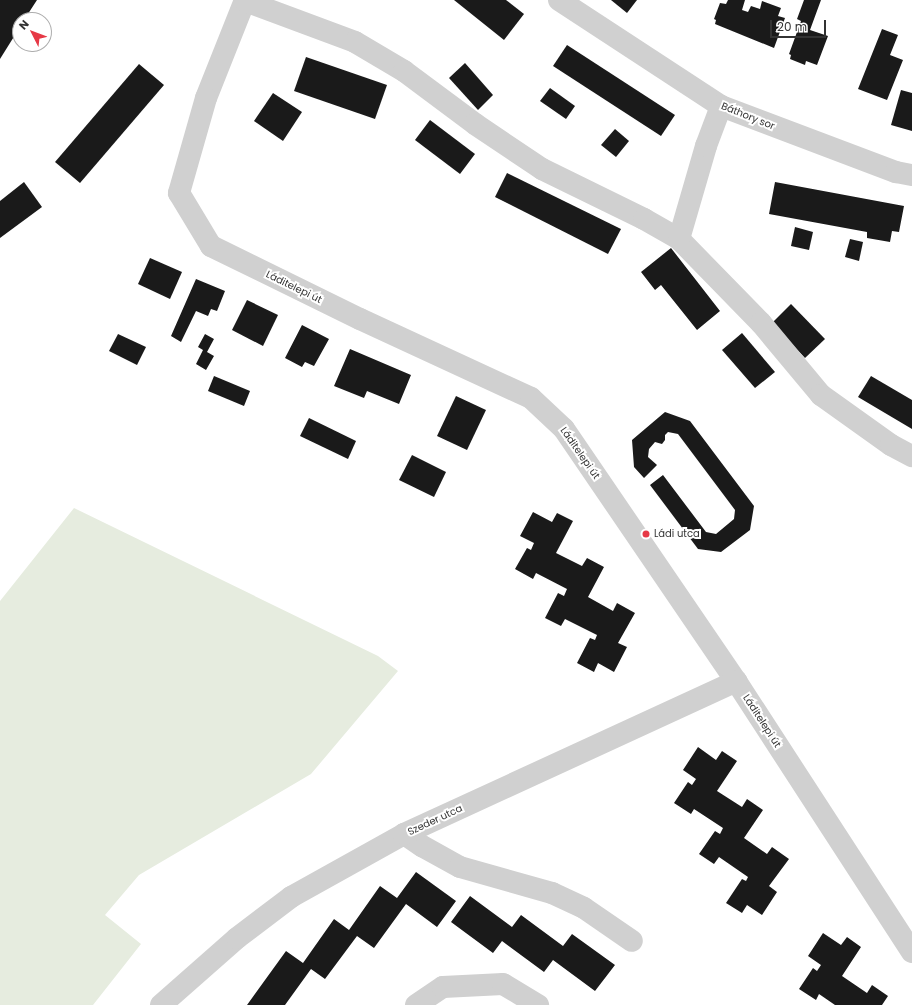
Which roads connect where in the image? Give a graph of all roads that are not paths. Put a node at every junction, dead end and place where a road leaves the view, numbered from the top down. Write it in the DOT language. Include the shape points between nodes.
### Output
graph roads {
  1 [pos="559,0"];
  2 [pos="245,1"];
  3 [pos="721,106"];
  4 [pos="912,175"];
  5 [pos="679,239"];
  6 [pos="912,456"];
  7 [pos="736,681"];
  8 [pos="404,834"];
  9 [pos="632,941"];
  10 [pos="912,952"];
  11 [pos="161,1005"];
  12 [pos="416,1005"];
  13 [pos="538,1005"];
  1 -- 3 [label="street, Báthory sor"];
  2 -- 5 [label="street" via="355,42 404,71 475,124 542,169"];
  2 -- 7 [label="street, Láditelepi út" via="206,98 179,193 211,246 367,323 531,398 564,429"];
  3 -- 4 [label="street, Báthory sor" via="896,172"];
  3 -- 5 [label="street" via="706,146"];
  5 -- 6 [label="street" via="761,323 821,395 891,445"];
  7 -- 8 [label="street, Szeder utca"];
  7 -- 10 [label="street, Láditelepi út"];
  8 -- 9 [label="street" via="460,867 552,893 584,908"];
  8 -- 11 [label="street, Szeder utca" via="291,897 237,938"];
  12 -- 13 [label="street" via="443,987 503,984"];
}
